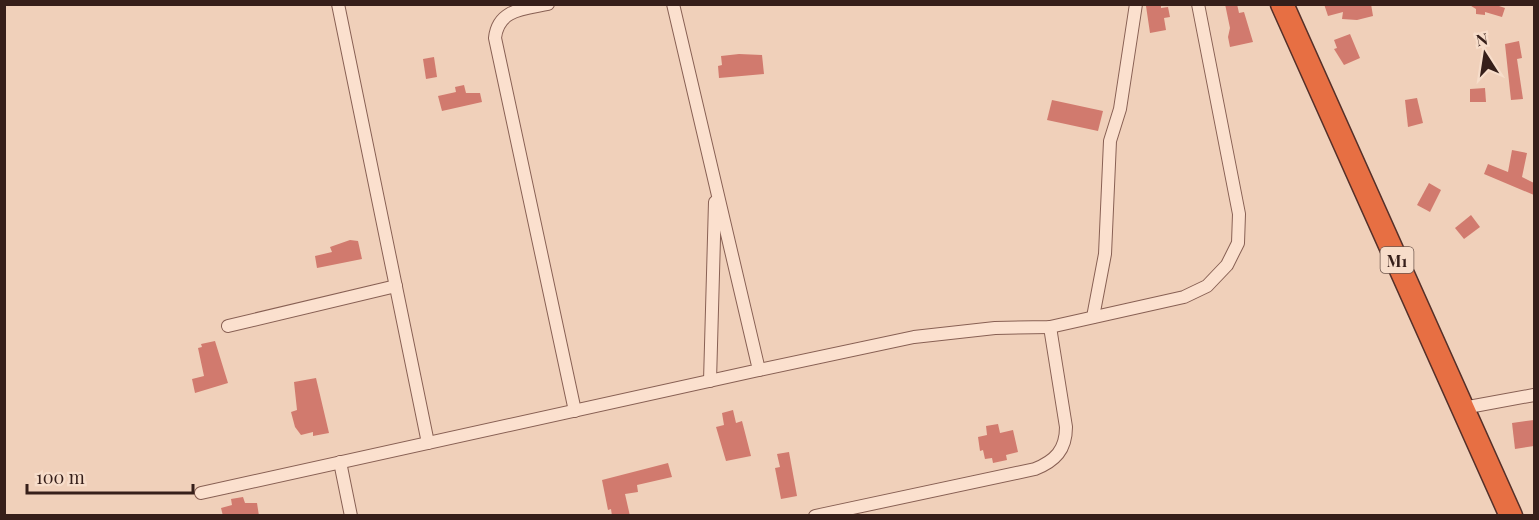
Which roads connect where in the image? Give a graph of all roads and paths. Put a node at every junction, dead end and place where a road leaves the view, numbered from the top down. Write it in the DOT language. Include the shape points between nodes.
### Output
graph roads {
  1 [pos="338,4"];
  2 [pos="548,4"];
  3 [pos="673,4"];
  4 [pos="1136,4"];
  5 [pos="1198,4"];
  6 [pos="1282,4"];
  7 [pos="716,186"];
  8 [pos="396,286"];
  9 [pos="1093,317"];
  10 [pos="228,326"];
  11 [pos="1050,327"];
  12 [pos="759,370"];
  13 [pos="710,381"];
  14 [pos="1534,395"];
  15 [pos="1463,408"];
  16 [pos="575,411"];
  17 [pos="428,443"];
  18 [pos="340,462"];
  19 [pos="201,493"];
  20 [pos="854,512"];
  21 [pos="351,516"];
  22 [pos="815,516"];
  23 [pos="1511,516"];
  1 -- 8 [label="street"];
  2 -- 16 [label="street" via="502,17 495,38"];
  3 -- 7 [label="street"];
  4 -- 9 [label="street" via="1120,109 1110,141 1105,254"];
  5 -- 9 [label="street" via="1239,214 1238,243 1227,265 1207,286 1184,297"];
  6 -- 15 [label="highway, M1"];
  7 -- 12 [label="street"];
  7 -- 13 [label="street"];
  8 -- 10 [label="street"];
  8 -- 17 [label="street"];
  9 -- 11 [label="street"];
  11 -- 12 [label="street" via="995,328 914,337"];
  11 -- 20 [label="street" via="1066,427 1059,455 1035,470"];
  12 -- 13 [label="street"];
  13 -- 16 [label="street"];
  14 -- 15 [label="street"];
  15 -- 23 [label="highway, M1"];
  16 -- 17 [label="street"];
  17 -- 18 [label="street"];
  18 -- 19 [label="street"];
  18 -- 21 [label="street"];
  20 -- 22 [label="street"];
}
